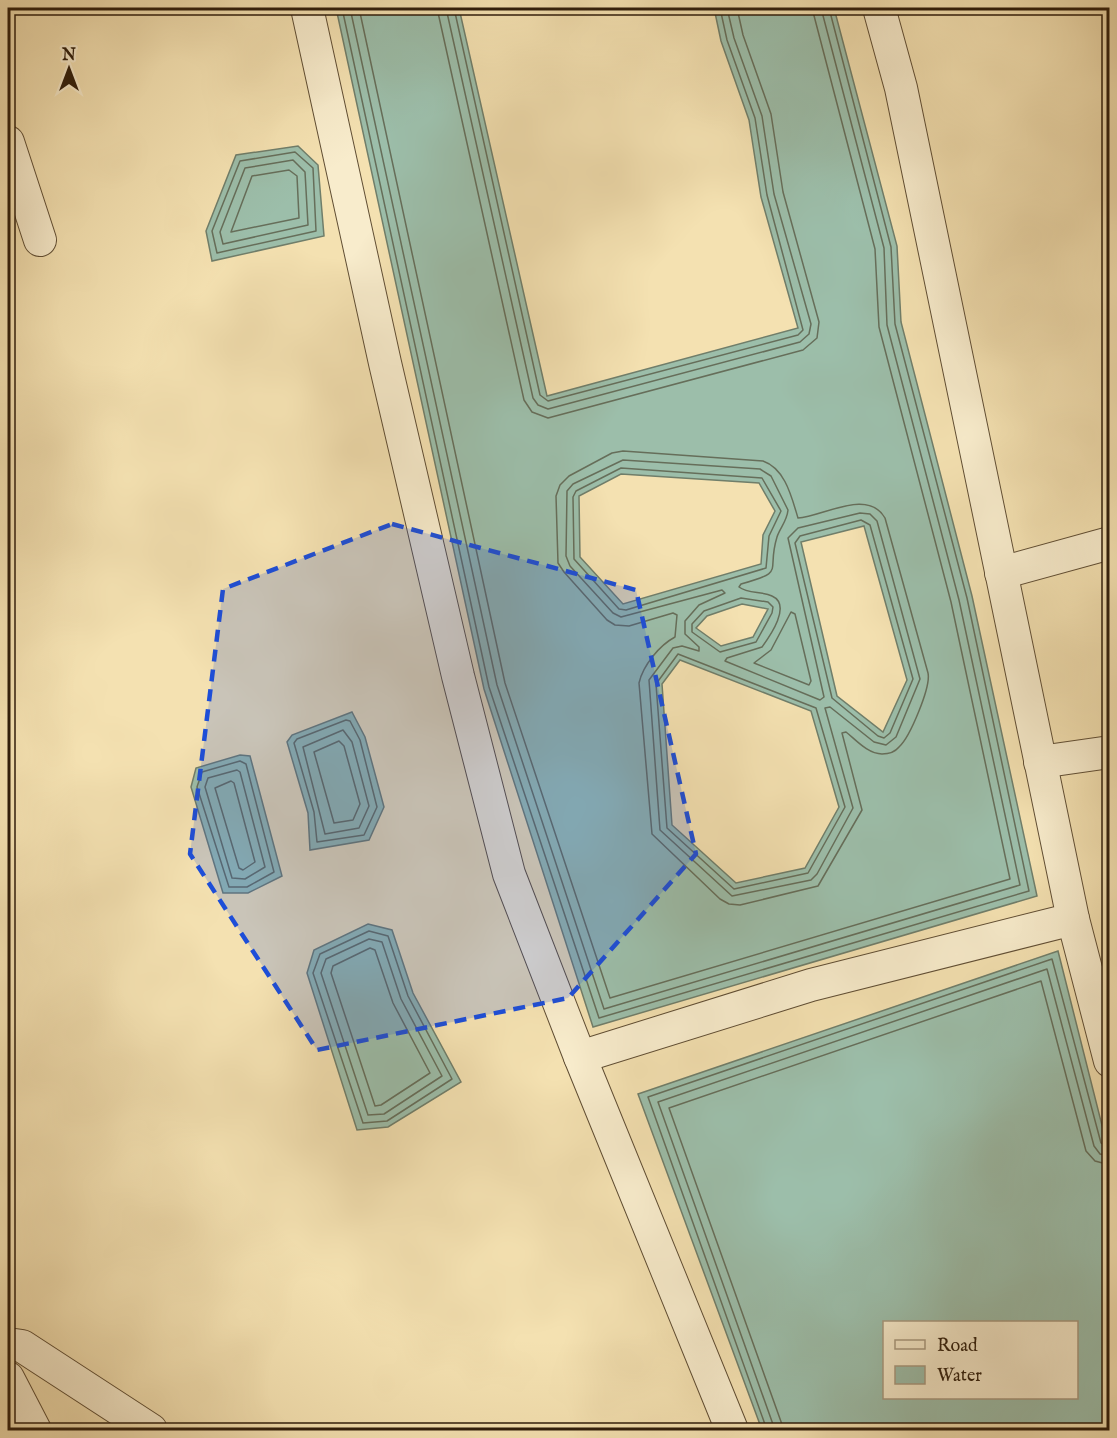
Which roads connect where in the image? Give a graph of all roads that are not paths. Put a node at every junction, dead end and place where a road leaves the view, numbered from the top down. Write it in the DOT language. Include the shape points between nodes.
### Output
graph roads {
  1 [pos="307,8"];
  2 [pos="879,8"];
  3 [pos="8,142"];
  4 [pos="40,240"];
  5 [pos="1110,543"];
  6 [pos="1001,573"];
  7 [pos="1110,752"];
  8 [pos="1040,762"];
  9 [pos="1073,919"];
  10 [pos="1103,1006"];
  11 [pos="580,1057"];
  12 [pos="1110,1061"];
  13 [pos="8,1344"];
  14 [pos="8,1378"];
  15 [pos="35,1431"];
  16 [pos="151,1431"];
  17 [pos="732,1431"];
  1 -- 11 [label="street" via="455,664 506,863"];
  2 -- 6 [label="street" via="901,88"];
  3 -- 4 [label="street"];
  5 -- 6 [label="street"];
  6 -- 8 [label="street"];
  7 -- 8 [label="street"];
  8 -- 9 [label="street"];
  9 -- 10 [label="street"];
  9 -- 11 [label="street" via="811,985"];
  10 -- 12 [label="street"];
  11 -- 17 [label="street"];
  13 -- 16 [label="street" via="22,1346"];
  14 -- 15 [label="street"];
}
